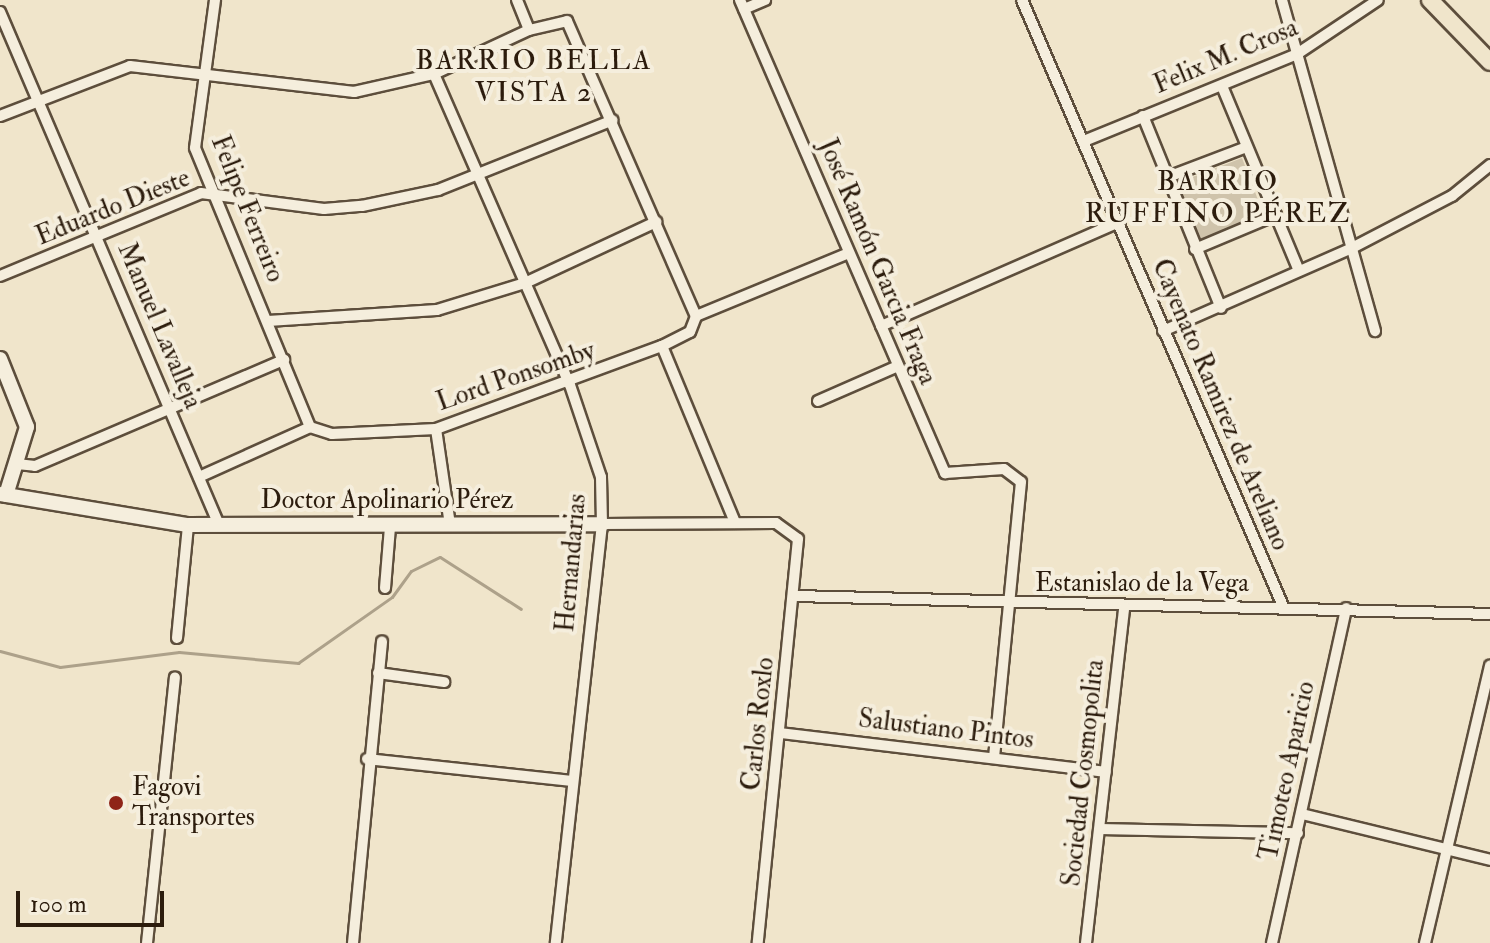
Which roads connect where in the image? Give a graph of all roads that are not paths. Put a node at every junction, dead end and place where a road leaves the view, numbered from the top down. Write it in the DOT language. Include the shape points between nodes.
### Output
graph roads {
  1 [pos="215,0"];
  2 [pos="517,0"];
  3 [pos="765,0"];
  4 [pos="1022,0"];
  5 [pos="1282,0"];
  6 [pos="1378,0"];
  7 [pos="1430,0"];
  8 [pos="742,5"];
  9 [pos="0,12"];
  10 [pos="529,30"];
  11 [pos="1297,54"];
  12 [pos="1490,62"];
  13 [pos="434,74"];
  14 [pos="201,76"];
  15 [pos="1222,86"];
  16 [pos="38,100"];
  17 [pos="0,116"];
  18 [pos="1143,116"];
  19 [pos="613,120"];
  20 [pos="1084,141"];
  21 [pos="1244,148"];
  22 [pos="1490,165"];
  23 [pos="478,176"];
  24 [pos="1168,177"];
  25 [pos="212,193"];
  26 [pos="1276,215"];
  27 [pos="656,222"];
  28 [pos="1119,222"];
  29 [pos="97,239"];
  30 [pos="1195,249"];
  31 [pos="1350,249"];
  32 [pos="849,253"];
  33 [pos="1299,271"];
  34 [pos="0,276"];
  35 [pos="525,283"];
  36 [pos="1221,308"];
  37 [pos="696,316"];
  38 [pos="268,321"];
  39 [pos="881,326"];
  40 [pos="1163,331"];
  41 [pos="1375,331"];
  42 [pos="662,346"];
  43 [pos="0,359"];
  44 [pos="284,360"];
  45 [pos="898,366"];
  46 [pos="570,385"];
  47 [pos="818,401"];
  48 [pos="170,409"];
  49 [pos="310,427"];
  50 [pos="436,429"];
  51 [pos="17,464"];
  52 [pos="199,477"];
  53 [pos="3,494"];
  54 [pos="735,522"];
  55 [pos="776,523"];
  56 [pos="602,524"];
  57 [pos="188,525"];
  58 [pos="219,525"];
  59 [pos="450,525"];
  60 [pos="390,527"];
  61 [pos="385,588"];
  62 [pos="795,596"];
  63 [pos="1012,605"];
  64 [pos="1283,606"];
  65 [pos="1124,607"];
  66 [pos="1346,608"];
  67 [pos="1490,614"];
  68 [pos="177,638"];
  69 [pos="382,641"];
  70 [pos="1490,665"];
  71 [pos="378,673"];
  72 [pos="175,677"];
  73 [pos="444,682"];
  74 [pos="780,733"];
  75 [pos="994,756"];
  76 [pos="367,759"];
  77 [pos="1106,772"];
  78 [pos="572,781"];
  79 [pos="1302,814"];
  80 [pos="1100,829"];
  81 [pos="1298,833"];
  82 [pos="1449,851"];
  83 [pos="1490,860"];
  84 [pos="147,943"];
  85 [pos="353,943"];
  86 [pos="556,943"];
  87 [pos="758,943"];
  88 [pos="1086,943"];
  89 [pos="1272,943"];
  90 [pos="1425,943"];
  1 -- 14 [label="street, Felipe Ferreiro"];
  2 -- 10 [label="street"];
  3 -- 8 [label="street"];
  4 -- 20 [label="street, Cayenato Ramirez de Areliano"];
  5 -- 11 [label="street"];
  6 -- 11 [label="street, Felix M. Crosa"];
  7 -- 12 [label="main road"];
  8 -- 32 [label="street, José Ramón Garcia Fraga"];
  9 -- 16 [label="street, Manuel Lavalleja"];
  10 -- 13 [label="street"];
  10 -- 19 [label="street" via="567,21"];
  11 -- 15 [label="street, Felix M. Crosa"];
  11 -- 31 [label="street"];
  13 -- 14 [label="street" via="316,93"];
  13 -- 23 [label="street, Hernandarias"];
  14 -- 16 [label="street" via="130,66"];
  14 -- 25 [label="street, Felipe Ferreiro" via="193,138"];
  15 -- 18 [label="street, Felix M. Crosa"];
  15 -- 21 [label="street"];
  16 -- 17 [label="street"];
  16 -- 29 [label="street, Manuel Lavalleja"];
  18 -- 20 [label="street, Felix M. Crosa"];
  18 -- 24 [label="street"];
  19 -- 23 [label="street, Eduardo Dieste"];
  19 -- 27 [label="street"];
  20 -- 28 [label="street, Cayenato Ramirez de Areliano"];
  21 -- 24 [label="street"];
  21 -- 26 [label="street"];
  22 -- 31 [label="street" via="1452,196"];
  23 -- 25 [label="street, Eduardo Dieste" via="402,199 324,209"];
  23 -- 35 [label="street, Hernandarias"];
  24 -- 30 [label="street"];
  25 -- 29 [label="street, Eduardo Dieste"];
  25 -- 38 [label="street, Felipe Ferreiro"];
  26 -- 30 [label="street"];
  26 -- 33 [label="street"];
  27 -- 35 [label="street"];
  27 -- 37 [label="street"];
  28 -- 39 [label="street"];
  28 -- 40 [label="street, Cayenato Ramirez de Areliano"];
  29 -- 34 [label="street, Eduardo Dieste"];
  29 -- 48 [label="street, Manuel Lavalleja"];
  30 -- 36 [label="street"];
  31 -- 33 [label="street"];
  31 -- 41 [label="street"];
  32 -- 37 [label="street"];
  32 -- 39 [label="street, José Ramón Garcia Fraga"];
  33 -- 36 [label="street"];
  35 -- 38 [label="street" via="437,310"];
  35 -- 46 [label="street, Hernandarias"];
  36 -- 40 [label="street"];
  37 -- 42 [label="street, Lord Ponsomby" via="690,332"];
  38 -- 44 [label="street, Felipe Ferreiro"];
  39 -- 45 [label="street, José Ramón Garcia Fraga"];
  40 -- 64 [label="street, Cayenato Ramirez de Areliano"];
  42 -- 46 [label="street, Lord Ponsomby"];
  42 -- 54 [label="street"];
  43 -- 51 [label="street" via="27,427"];
  44 -- 48 [label="street"];
  44 -- 49 [label="street, Felipe Ferreiro"];
  45 -- 47 [label="street"];
  45 -- 63 [label="street, José Ramón Garcia Fraga" via="945,473 1017,475"];
  46 -- 50 [label="street, Lord Ponsomby"];
  46 -- 56 [label="street, Hernandarias" via="596,456"];
  48 -- 51 [label="street" via="35,466"];
  48 -- 52 [label="street, Manuel Lavalleja"];
  49 -- 50 [label="street, Lord Ponsomby" via="332,434"];
  49 -- 52 [label="street"];
  50 -- 59 [label="street"];
  51 -- 53 [label="street"];
  52 -- 58 [label="street, Manuel Lavalleja"];
  53 -- 57 [label="street, Doctor Apolinario Pérez"];
  54 -- 55 [label="street, Doctor Apolinario Pérez"];
  54 -- 56 [label="street, Doctor Apolinario Pérez"];
  55 -- 62 [label="street, Carlos Roxlo" via="798,539"];
  56 -- 59 [label="street, Doctor Apolinario Pérez"];
  56 -- 78 [label="street, Hernandarias"];
  57 -- 58 [label="street, Doctor Apolinario Pérez"];
  57 -- 68 [label="street"];
  58 -- 60 [label="street, Doctor Apolinario Pérez"];
  59 -- 60 [label="street, Doctor Apolinario Pérez"];
  60 -- 61 [label="street"];
  62 -- 63 [label="street, Estanislao de la Vega"];
  62 -- 74 [label="street, Carlos Roxlo"];
  63 -- 65 [label="street, Estanislao de la Vega"];
  63 -- 75 [label="street"];
  64 -- 65 [label="street, Estanislao de la Vega"];
  64 -- 66 [label="street, Estanislao de la Vega"];
  65 -- 77 [label="street, Sociedad Cosmopolita"];
  66 -- 67 [label="street, Estanislao de la Vega"];
  66 -- 79 [label="street, Timoteo Aparicio"];
  69 -- 71 [label="street"];
  70 -- 82 [label="street"];
  71 -- 73 [label="street"];
  71 -- 76 [label="street"];
  72 -- 84 [label="street"];
  74 -- 75 [label="street, Salustiano Pintos"];
  74 -- 87 [label="street, Carlos Roxlo"];
  75 -- 77 [label="street, Salustiano Pintos"];
  76 -- 78 [label="street"];
  76 -- 85 [label="street"];
  77 -- 80 [label="street, Sociedad Cosmopolita"];
  78 -- 86 [label="street, Hernandarias"];
  79 -- 81 [label="street, Timoteo Aparicio"];
  79 -- 82 [label="street"];
  80 -- 81 [label="street"];
  80 -- 88 [label="street, Sociedad Cosmopolita"];
  81 -- 89 [label="street, Timoteo Aparicio"];
  82 -- 83 [label="street"];
  82 -- 90 [label="street"];
}
